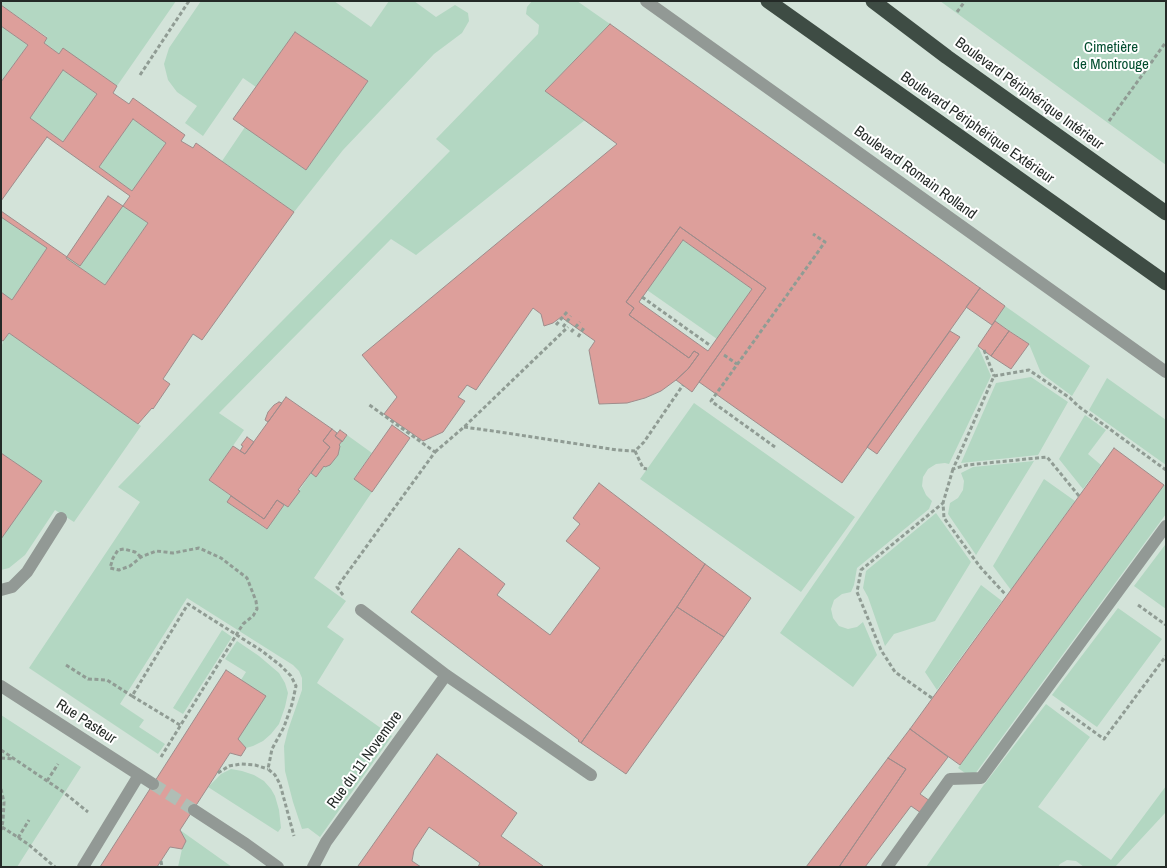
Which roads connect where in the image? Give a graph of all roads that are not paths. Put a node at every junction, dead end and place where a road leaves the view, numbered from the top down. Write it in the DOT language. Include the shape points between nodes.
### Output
graph roads {
  1 [pos="646,1"];
  2 [pos="768,1"];
  3 [pos="874,1"];
  4 [pos="1166,213"];
  5 [pos="1166,283"];
  6 [pos="1166,372"];
  7 [pos="61,518"];
  8 [pos="1166,526"];
  9 [pos="1,590"];
  10 [pos="361,610"];
  11 [pos="446,675"];
  12 [pos="1,686"];
  13 [pos="592,775"];
  14 [pos="139,776"];
  15 [pos="153,784"];
  16 [pos="194,810"];
  17 [pos="83,867"];
  18 [pos="278,867"];
  19 [pos="313,867"];
  20 [pos="887,867"];
  1 -- 6 [label="street, Boulevard Romain Rolland"];
  2 -- 5 [label="highway, Boulevard Périphérique Extérieur"];
  3 -- 4 [label="highway, Boulevard Périphérique Intérieur"];
  7 -- 9 [label="street" via="27,572 12,587"];
  8 -- 20 [label="street" via="981,778 950,779"];
  10 -- 11 [label="street"];
  11 -- 13 [label="street"];
  11 -- 19 [label="street, Rue du 11 Novembre" via="326,842"];
  12 -- 14 [label="street, Rue Pasteur"];
  14 -- 15 [label="street, Rue Pasteur"];
  14 -- 17 [label="street"];
  16 -- 18 [label="street"];
}
